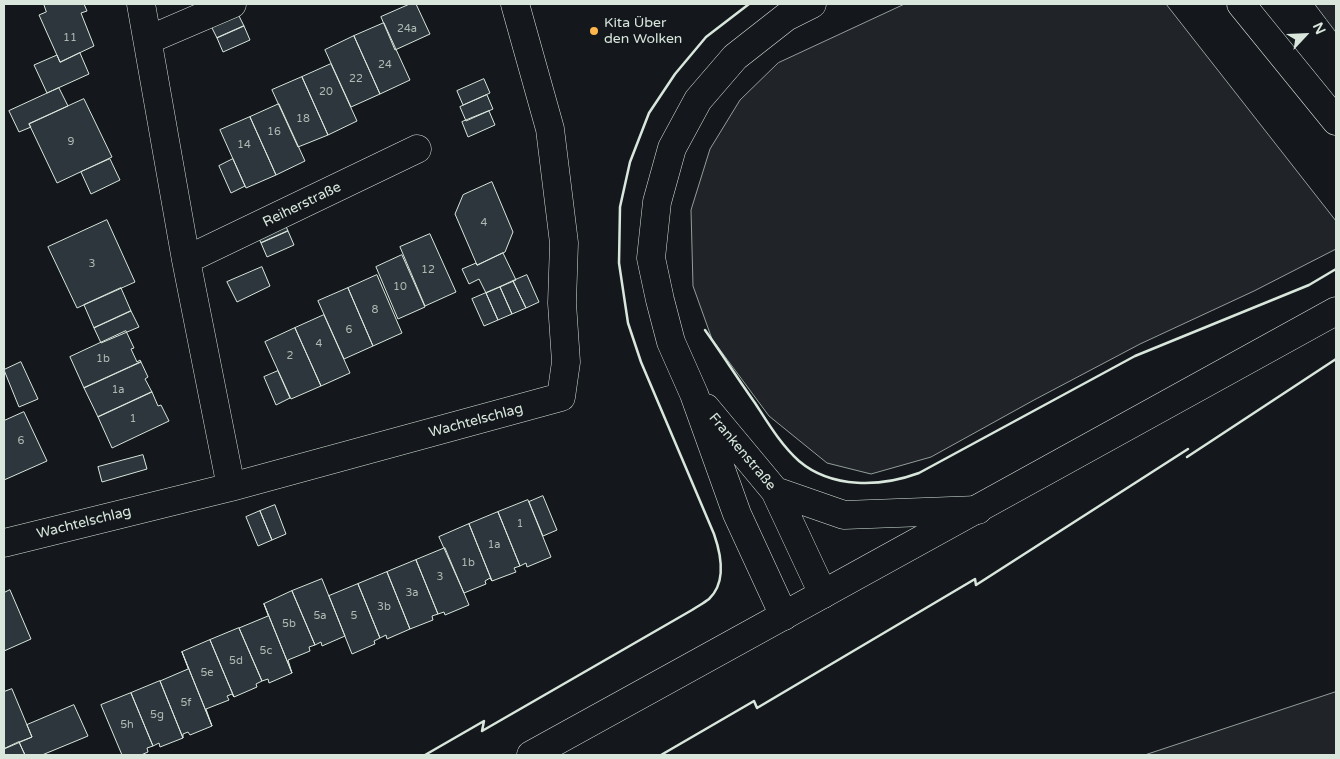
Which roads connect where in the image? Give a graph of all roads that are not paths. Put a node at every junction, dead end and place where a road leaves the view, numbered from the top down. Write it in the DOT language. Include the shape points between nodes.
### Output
graph roads {
  1 [pos="140,4"];
  2 [pos="232,4"];
  3 [pos="515,4"];
  4 [pos="812,4"];
  5 [pos="1241,4"];
  6 [pos="148,40"];
  7 [pos="1336,122"];
  8 [pos="417,150"];
  9 [pos="186,260"];
  10 [pos="1326,317"];
  11 [pos="694,394"];
  12 [pos="231,488"];
  13 [pos="776,491"];
  14 [pos="978,510"];
  15 [pos="4,543"];
  16 [pos="823,594"];
  17 [pos="784,616"];
  18 [pos="532,755"];
  1 -- 6 [label="main road"];
  2 -- 6 [label="main road"];
  3 -- 12 [label="main road, Wachtelschlag" via="550,129 564,243 562,303 566,362 561,397"];
  4 -- 11 [label="main road, Frankenstraße" via="786,17 735,57 698,100 672,148 657,202 651,258 671,342"];
  5 -- 7 [label="main road"];
  6 -- 9 [label="main road"];
  8 -- 9 [label="main road, Reiherstraße"];
  9 -- 12 [label="main road"];
  10 -- 14 [label="main road"];
  11 -- 13 [label="main road, Frankenstraße"];
  11 -- 17 [label="main road, Frankenstraße" via="737,514"];
  12 -- 15 [label="main road, Wachtelschlag"];
  13 -- 14 [label="main road" via="844,515"];
  13 -- 16 [label="main road, Frankenstraße"];
  14 -- 16 [label="main road"];
  16 -- 17 [label="main road"];
  17 -- 18 [label="main road"];
}
